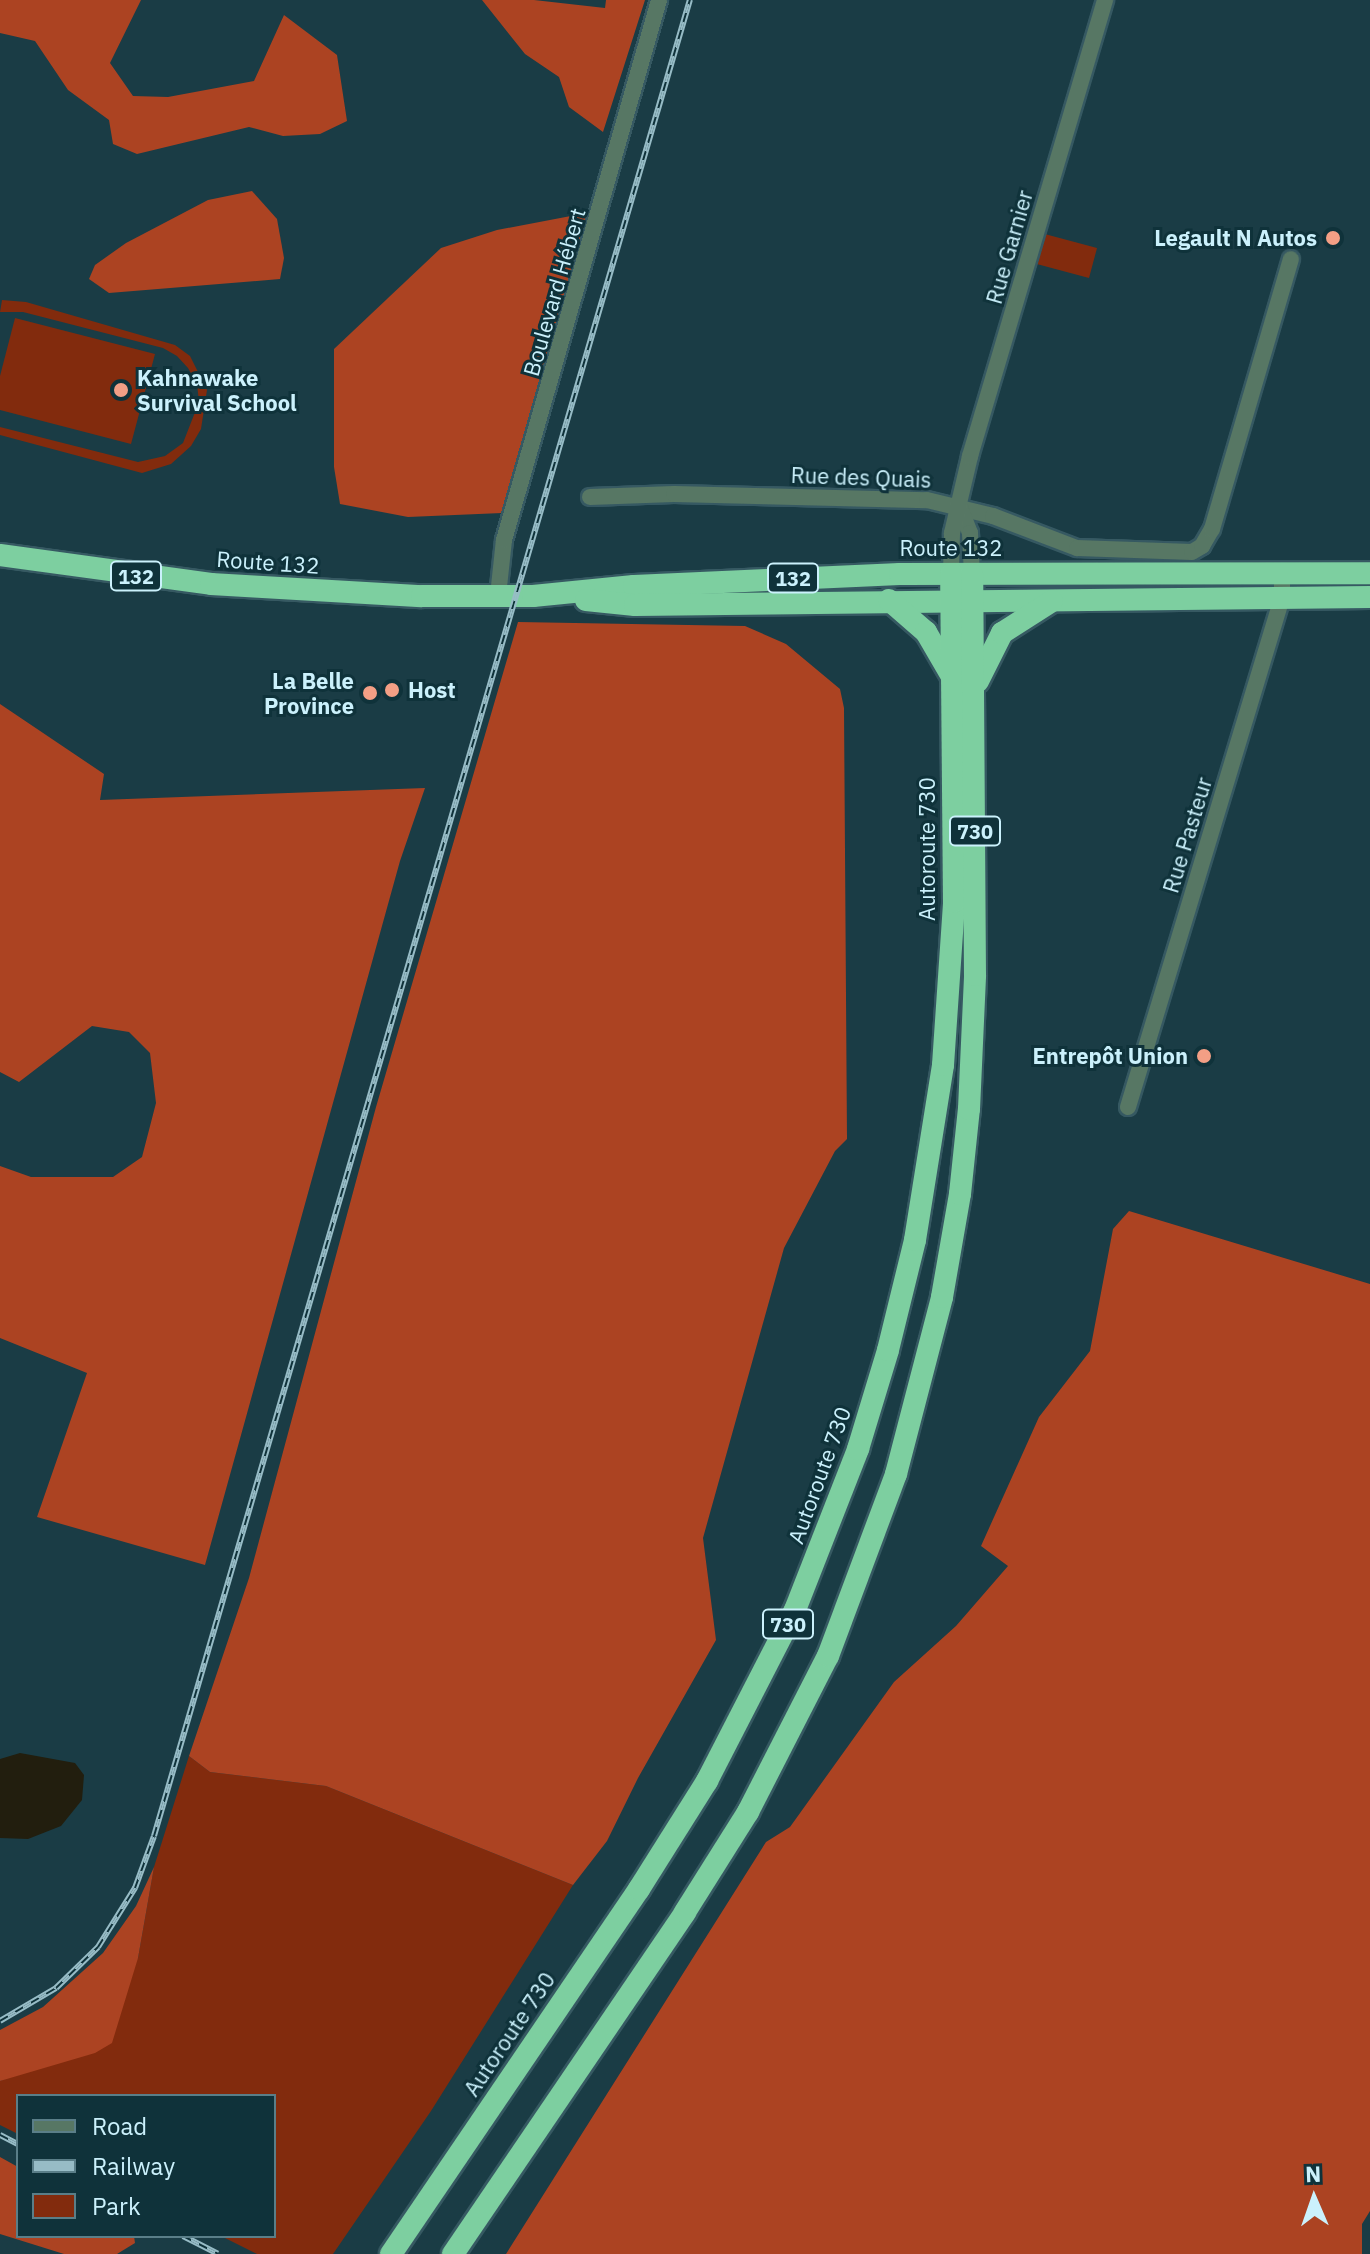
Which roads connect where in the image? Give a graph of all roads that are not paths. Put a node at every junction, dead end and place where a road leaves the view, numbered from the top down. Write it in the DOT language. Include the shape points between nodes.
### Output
graph roads {
  1 [pos="659,0"];
  2 [pos="1105,0"];
  3 [pos="1291,259"];
  4 [pos="590,497"];
  5 [pos="960,507"];
  6 [pos="0,555"];
  7 [pos="1370,573"];
  8 [pos="962,574"];
  9 [pos="1282,574"];
  10 [pos="498,596"];
  11 [pos="533,596"];
  12 [pos="1370,597"];
  13 [pos="1282,598"];
  14 [pos="889,600"];
  15 [pos="1053,600"];
  16 [pos="962,601"];
  17 [pos="953,679"];
  18 [pos="974,689"];
  19 [pos="1128,1107"];
  20 [pos="391,2254"];
  21 [pos="453,2254"];
  1 -- 10 [label="street, Boulevard Hébert" via="504,540"];
  2 -- 5 [label="street, Rue Garnier" via="970,456"];
  3 -- 5 [label="street, Rue des Quais" via="1215,520 1202,546 1185,553 1097,551 1055,543"];
  4 -- 5 [label="street, Rue des Quais" via="900,498"];
  5 -- 8 [label="street, Rue Garnier" via="970,533"];
  6 -- 10 [label="highway, Route 132 / 132" via="211,584 373,595"];
  7 -- 9 [label="highway, Route 132 / 132"];
  8 -- 9 [label="highway, Route 132 / 132"];
  8 -- 11 [label="highway, Route 132 / 132" via="634,586"];
  8 -- 16 [label="highway"];
  9 -- 13 [label="street, Rue Pasteur"];
  10 -- 11 [label="highway, Route 132 / 132"];
  11 -- 14 [label="highway, Route 132 / 132" via="635,605"];
  12 -- 13 [label="highway, Route 132 / 132"];
  13 -- 15 [label="highway, Route 132 / 132"];
  13 -- 19 [label="street, Rue Pasteur"];
  14 -- 16 [label="highway, Route 132 / 132"];
  14 -- 17 [label="highway" via="926,632"];
  15 -- 16 [label="highway, Route 132 / 132"];
  15 -- 18 [label="highway" via="1002,633"];
  16 -- 17 [label="highway, Autoroute 730 / 730"];
  16 -- 18 [label="highway, 730"];
  17 -- 20 [label="highway, Autoroute 730 / 730" via="953,913 941,1090 909,1269 851,1469 798,1603 707,1781"];
  18 -- 21 [label="highway, 730" via="975,975 967,1135 932,1342 887,1502 828,1656 748,1812"];
}
